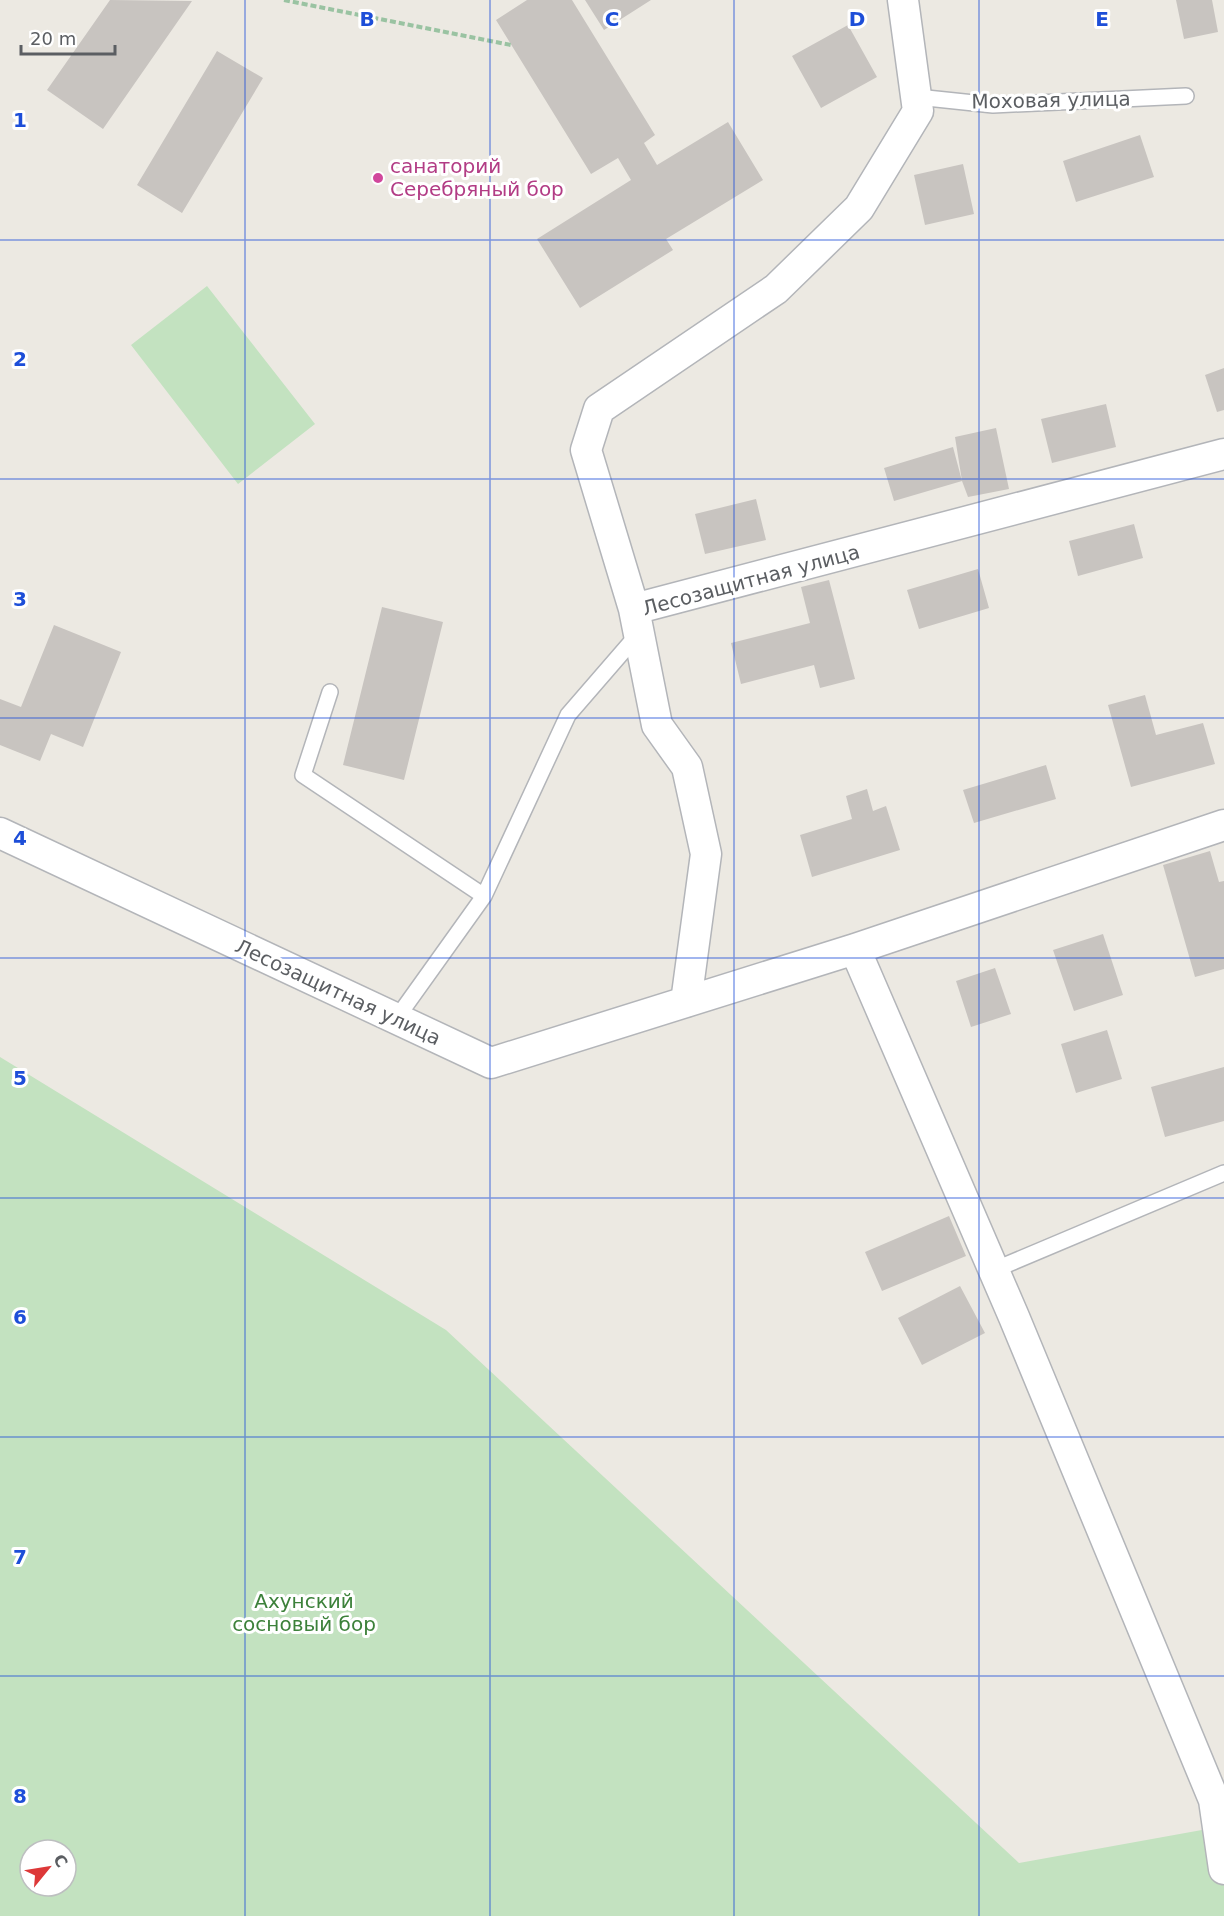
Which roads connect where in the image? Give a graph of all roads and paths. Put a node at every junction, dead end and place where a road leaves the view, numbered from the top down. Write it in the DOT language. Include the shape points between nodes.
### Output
graph roads {
  1 [pos="284,0"];
  2 [pos="903,0"];
  3 [pos="512,45"];
  4 [pos="1186,96"];
  5 [pos="916,97"];
  6 [pos="1224,454"];
  7 [pos="637,621"];
  8 [pos="330,692"];
  9 [pos="1224,825"];
  10 [pos="0,833"];
  11 [pos="484,896"];
  12 [pos="855,949"];
  13 [pos="686,1002"];
  14 [pos="396,1019"];
  15 [pos="1224,1173"];
  16 [pos="994,1270"];
  17 [pos="1224,1869"];
  1 -- 3 [label="path"];
  2 -- 5 [label="street"];
  4 -- 5 [label="lane, Моховая улица" via="993,105"];
  5 -- 7 [label="street" via="918,111 859,208 776,289 599,410 586,450"];
  6 -- 7 [label="street, Лесозащитная улица"];
  7 -- 11 [label="lane" via="568,715"];
  7 -- 13 [label="street, Лесозащитная улица" via="657,725 687,767 706,854"];
  8 -- 11 [label="lane" via="303,775"];
  9 -- 12 [label="street, Лесозащитная улица"];
  10 -- 14 [label="street, Лесозащитная улица"];
  11 -- 14 [label="lane"];
  12 -- 13 [label="street, Лесозащитная улица"];
  12 -- 16 [label="street"];
  13 -- 14 [label="street, Лесозащитная улица" via="491,1063"];
  15 -- 16 [label="lane"];
  16 -- 17 [label="street" via="1214,1800"];
}
